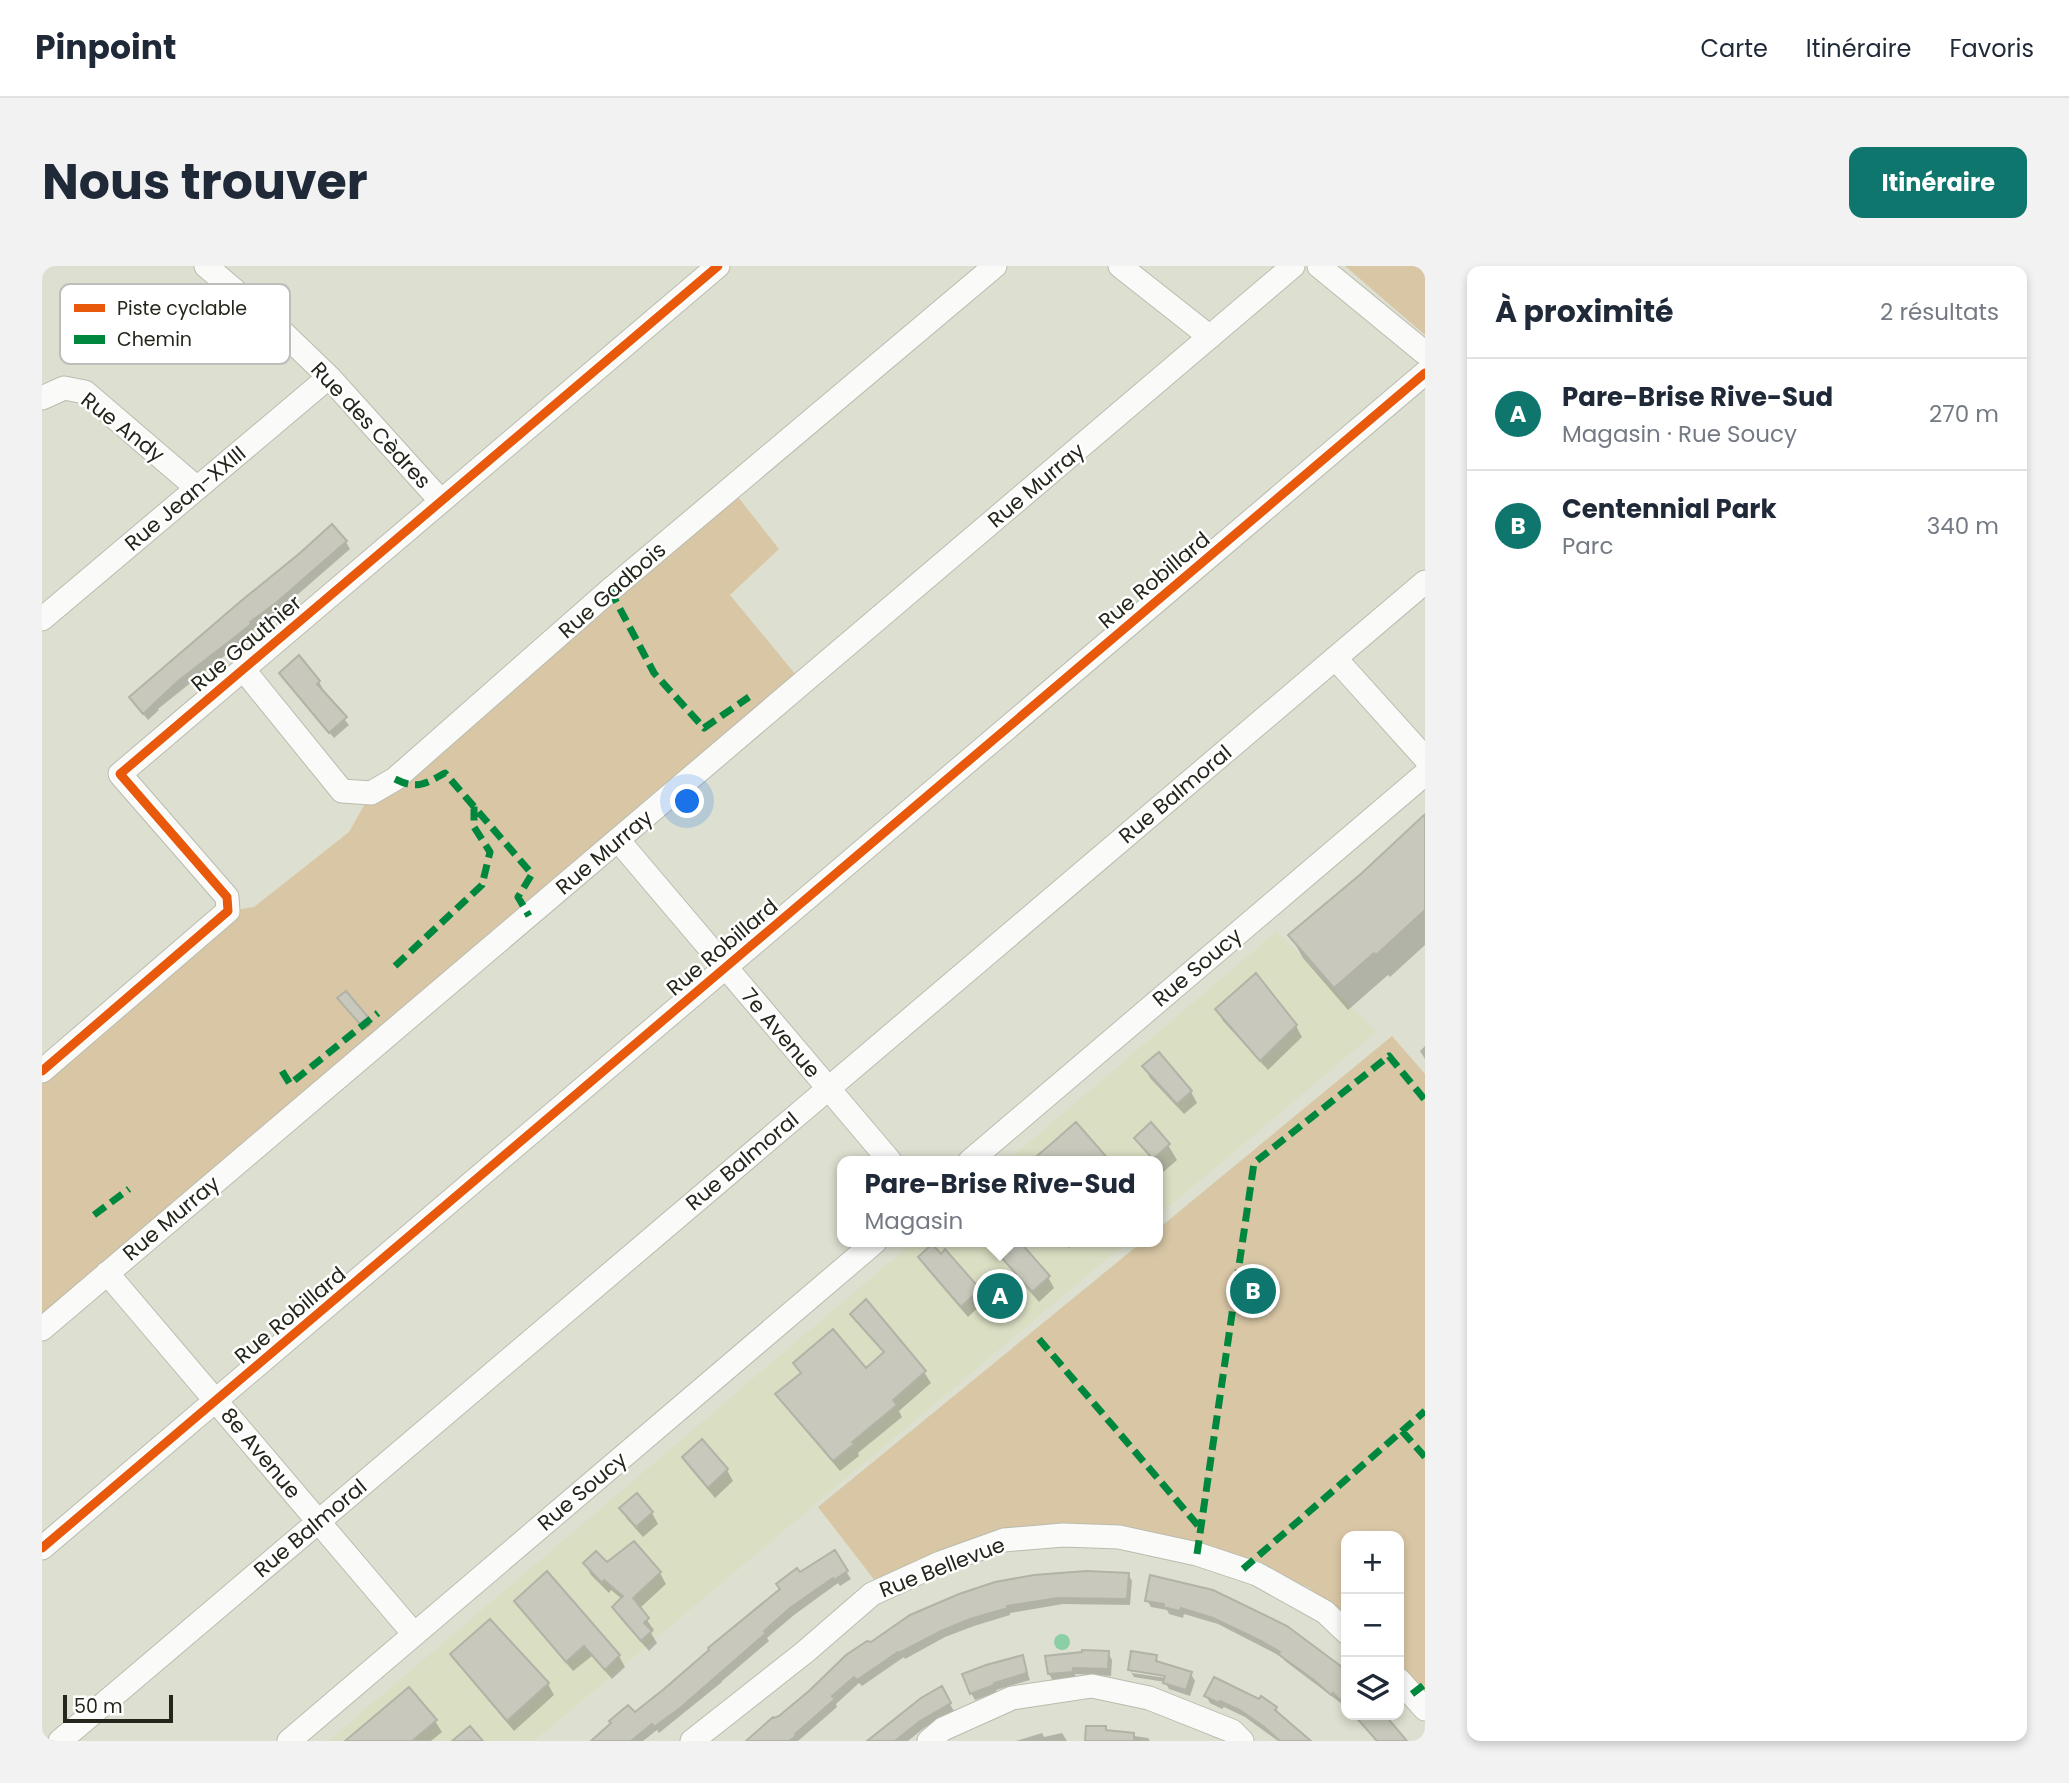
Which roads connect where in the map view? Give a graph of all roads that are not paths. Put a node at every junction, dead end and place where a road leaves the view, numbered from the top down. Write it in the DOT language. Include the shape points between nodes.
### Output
graph roads {
  1 [pos="206,266"];
  2 [pos="718,266"];
  3 [pos="995,266"];
  4 [pos="1120,266"];
  5 [pos="1293,266"];
  6 [pos="1319,266"];
  7 [pos="227,284"];
  8 [pos="1210,337"];
  9 [pos="290,339"];
  10 [pos="1425,353"];
  11 [pos="1425,373"];
  12 [pos="329,377"];
  13 [pos="42,398"];
  14 [pos="197,488"];
  15 [pos="441,501"];
  16 [pos="1425,582"];
  17 [pos="42,619"];
  18 [pos="1335,658"];
  19 [pos="243,669"];
  20 [pos="1425,758"];
  21 [pos="1425,774"];
  22 [pos="618,840"];
  23 [pos="725,967"];
  24 [pos="42,1071"];
  25 [pos="828,1088"];
  26 [pos="886,1156"];
  27 [pos="976,1156"];
  28 [pos="869,1247"];
  29 [pos="107,1273"];
  30 [pos="42,1329"];
  31 [pos="216,1401"];
  32 [pos="318,1521"];
  33 [pos="42,1548"];
  34 [pos="1341,1627"];
  35 [pos="414,1634"];
  36 [pos="1404,1686"];
  37 [pos="1425,1709"];
  38 [pos="60,1741"];
  39 [pos="289,1741"];
  40 [pos="692,1741"];
  41 [pos="929,1741"];
  42 [pos="1242,1741"];
  1 -- 7 [label="street, Rue des Cèdres"];
  2 -- 15 [label="street, Rue Gauthier"];
  3 -- 19 [label="street, Rue Gadbois" via="610,590 395,779 371,793 342,791"];
  4 -- 8 [label="street"];
  5 -- 8 [label="street, Rue Murray"];
  6 -- 10 [label="street"];
  8 -- 22 [label="street, Rue Murray"];
  9 -- 12 [label="street, Rue des Cèdres"];
  11 -- 23 [label="street, Rue Robillard"];
  12 -- 14 [label="street, Rue Jean-XXIII"];
  12 -- 15 [label="street, Rue des Cèdres"];
  13 -- 14 [label="street, Rue Andy" via="64,388 85,392"];
  14 -- 17 [label="street, Rue Jean-XXIII"];
  15 -- 19 [label="street, Rue Gauthier"];
  16 -- 18 [label="street, Rue Balmoral"];
  18 -- 20 [label="street"];
  18 -- 25 [label="street, Rue Balmoral"];
  19 -- 24 [label="street, Rue Gauthier" via="120,774 227,897 228,911"];
  21 -- 27 [label="street, Rue Soucy"];
  22 -- 23 [label="street, 7e Avenue"];
  22 -- 29 [label="street, Rue Murray"];
  23 -- 25 [label="street, 7e Avenue"];
  23 -- 31 [label="street, Rue Robillard"];
  25 -- 26 [label="street, 7e Avenue"];
  25 -- 32 [label="street, Rue Balmoral"];
  28 -- 35 [label="street, Rue Soucy"];
  29 -- 30 [label="street, Rue Murray"];
  29 -- 31 [label="street, 8e Avenue"];
  31 -- 32 [label="street, 8e Avenue"];
  31 -- 33 [label="street, Rue Robillard"];
  32 -- 35 [label="street, 8e Avenue"];
  32 -- 38 [label="street, Rue Balmoral"];
  34 -- 40 [label="street, Rue Bellevue" via="1325,1612 1257,1574 1197,1554 1119,1537 1004,1540 872,1594"];
  35 -- 39 [label="street, Rue Soucy"];
  36 -- 37 [label="street"];
  41 -- 42 [label="street" via="943,1728 1012,1698 1092,1686 1149,1698 1231,1731"];
}
